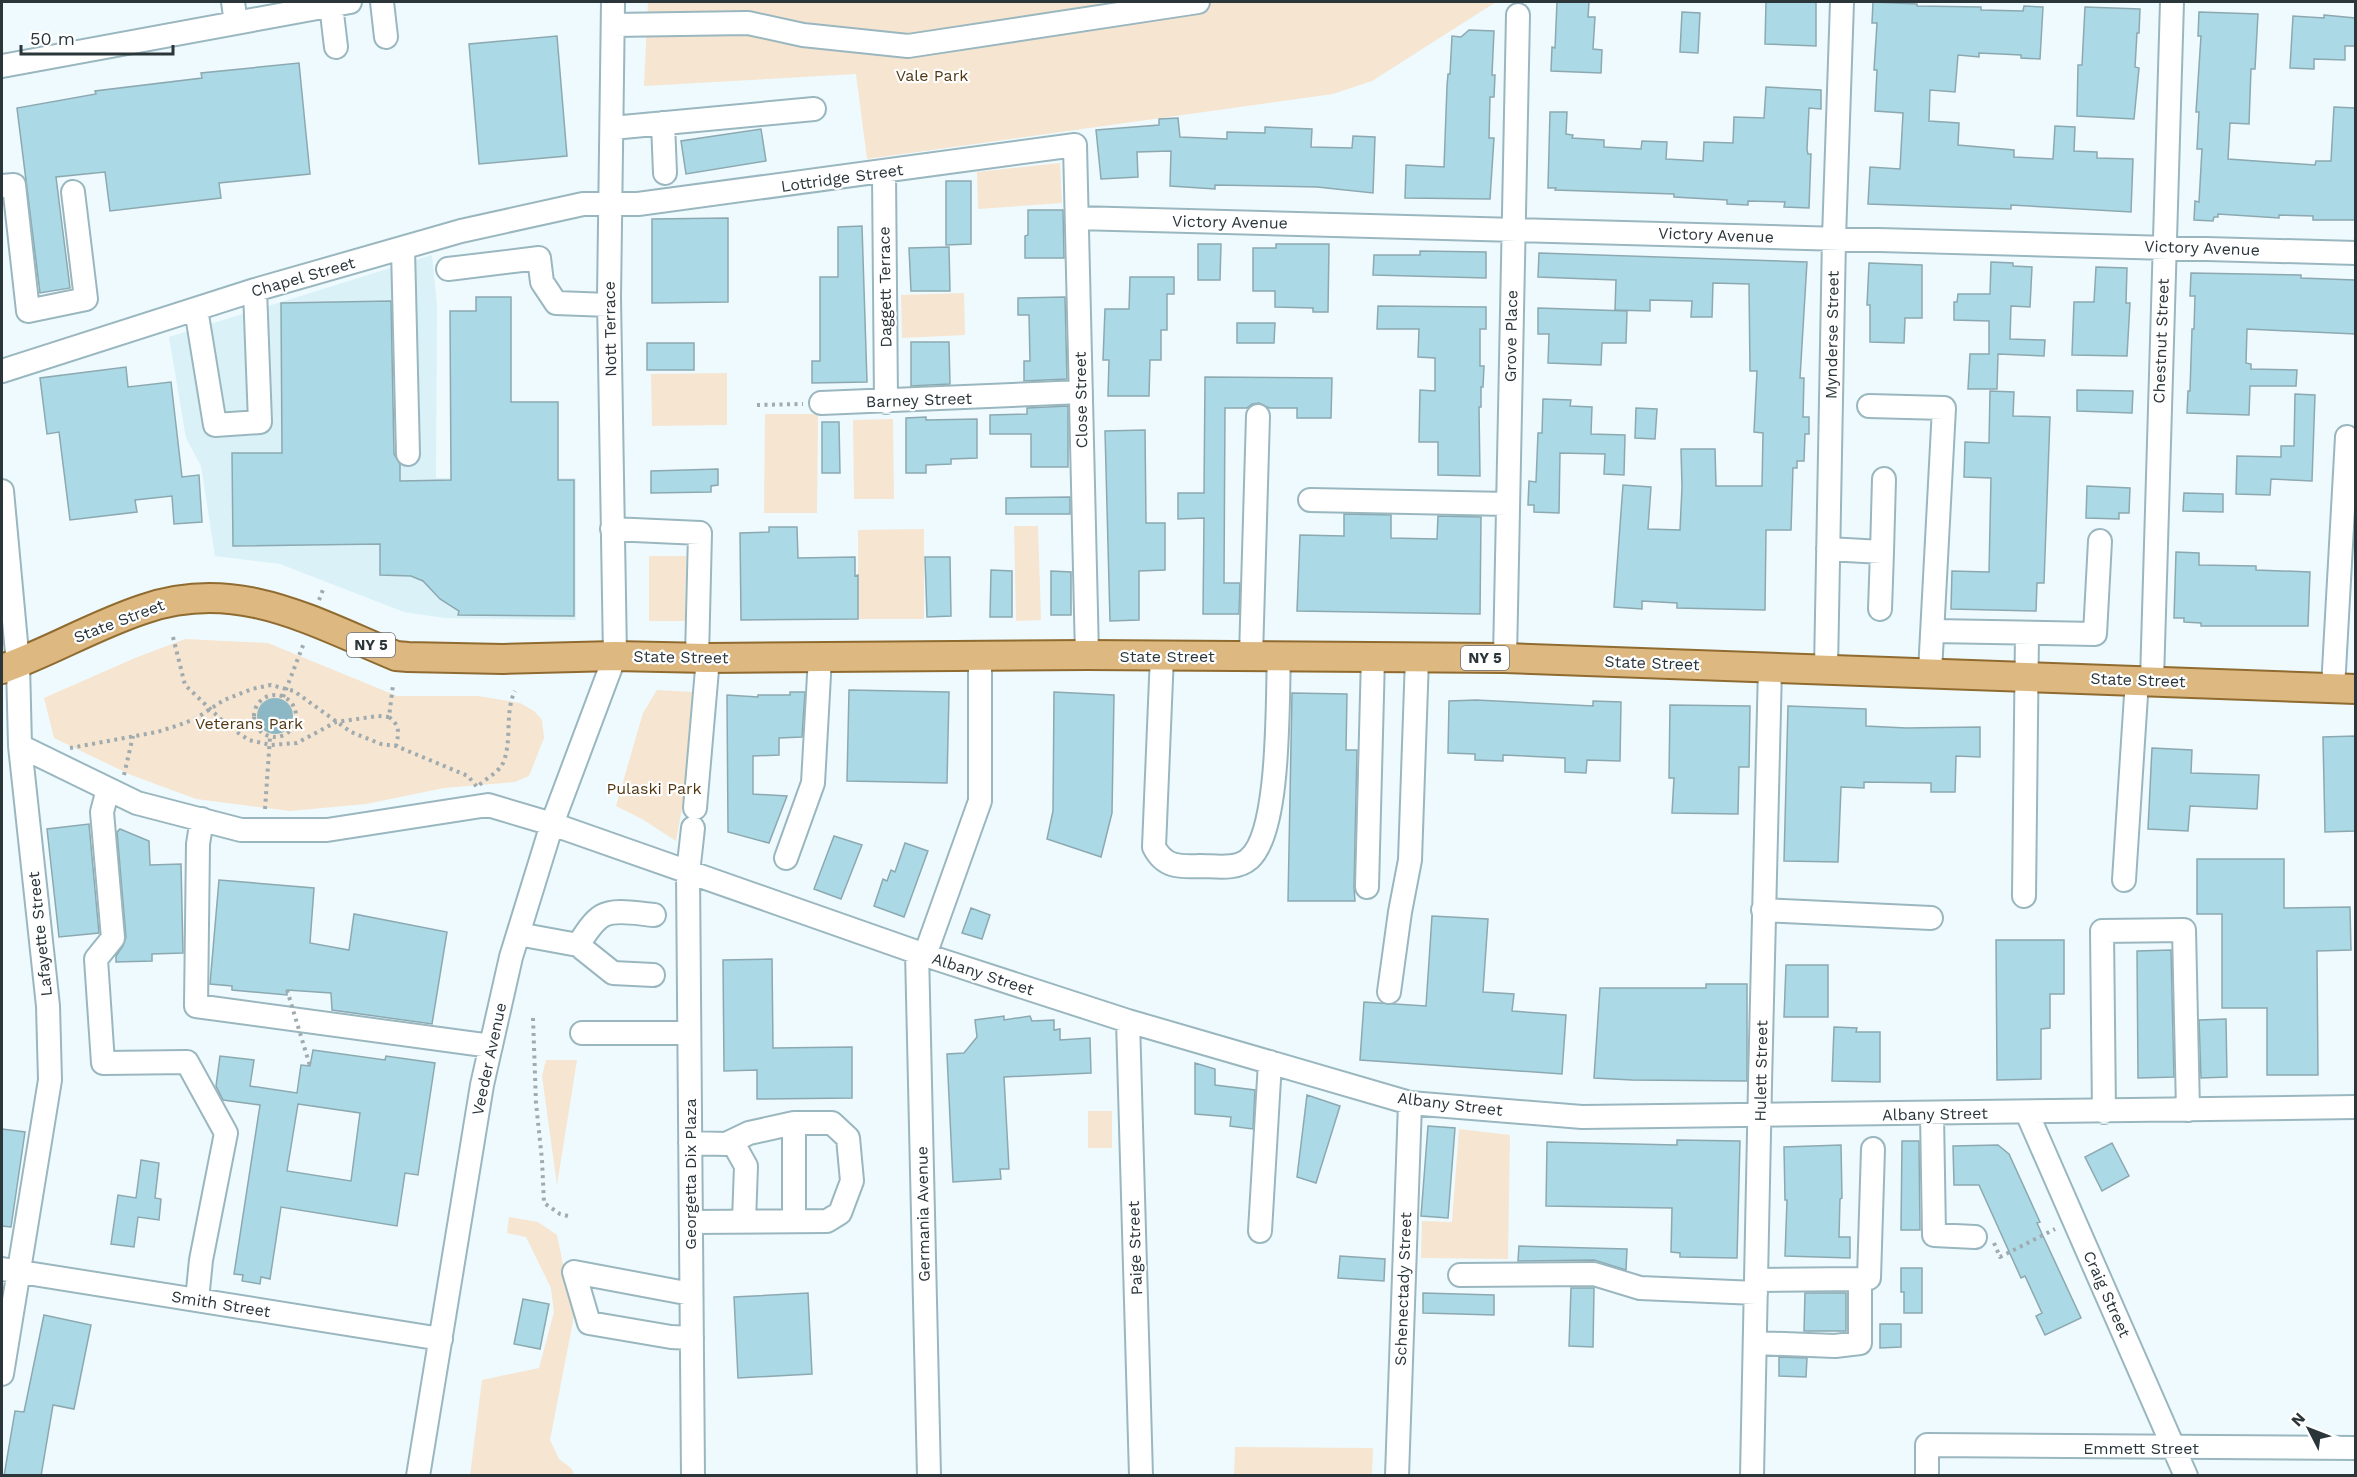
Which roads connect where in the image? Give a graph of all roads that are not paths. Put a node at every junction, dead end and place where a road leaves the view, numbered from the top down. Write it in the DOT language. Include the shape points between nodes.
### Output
graph roads {
  1 [pos="382,2"];
  2 [pos="614,2"];
  3 [pos="1198,2"];
  4 [pos="1842,2"];
  5 [pos="2172,2"];
  6 [pos="340,3"];
  7 [pos="235,12"];
  8 [pos="1518,15"];
  9 [pos="613,25"];
  10 [pos="386,37"];
  11 [pos="336,47"];
  12 [pos="2,66"];
  13 [pos="813,109"];
  14 [pos="663,123"];
  15 [pos="612,128"];
  16 [pos="1075,145"];
  17 [pos="665,173"];
  18 [pos="884,173"];
  19 [pos="2,186"];
  20 [pos="73,192"];
  21 [pos="609,203"];
  22 [pos="1077,219"];
  23 [pos="1513,230"];
  24 [pos="1834,238"];
  25 [pos="408,240"];
  26 [pos="2164,247"];
  27 [pos="2355,253"];
  28 [pos="448,269"];
  29 [pos="255,290"];
  30 [pos="609,305"];
  31 [pos="196,309"];
  32 [pos="2,370"];
  33 [pos="1081,392"];
  34 [pos="886,402"];
  35 [pos="821,403"];
  36 [pos="1869,406"];
  37 [pos="1258,416"];
  38 [pos="2348,437"];
  39 [pos="408,454"];
  40 [pos="1884,479"];
  41 [pos="2,492"];
  42 [pos="1310,500"];
  43 [pos="1508,504"];
  44 [pos="612,529"];
  45 [pos="2100,541"];
  46 [pos="1828,549"];
  47 [pos="1882,552"];
  48 [pos="1880,609"];
  49 [pos="1933,631"];
  50 [pos="2027,633"];
  51 [pos="1087,655"];
  52 [pos="615,656"];
  53 [pos="980,656"];
  54 [pos="1162,656"];
  55 [pos="1265,656"];
  56 [pos="703,657"];
  57 [pos="820,657"];
  58 [pos="1373,657"];
  59 [pos="1417,658"];
  60 [pos="1505,658"];
  61 [pos="10,666"];
  62 [pos="1770,668"];
  63 [pos="1827,669"];
  64 [pos="1930,672"];
  65 [pos="2026,676"];
  66 [pos="2145,680"];
  67 [pos="2344,688"];
  68 [pos="20,746"];
  69 [pos="116,783"];
  70 [pos="202,819"];
  71 [pos="552,824"];
  72 [pos="786,858"];
  73 [pos="688,873"];
  74 [pos="2124,880"];
  75 [pos="1367,887"];
  76 [pos="2024,896"];
  77 [pos="1763,910"];
  78 [pos="654,915"];
  79 [pos="1931,918"];
  80 [pos="518,934"];
  81 [pos="578,945"];
  82 [pos="921,953"];
  83 [pos="653,975"];
  84 [pos="1389,992"];
  85 [pos="1128,1021"];
  86 [pos="582,1033"];
  87 [pos="689,1033"];
  88 [pos="490,1046"];
  89 [pos="1270,1062"];
  90 [pos="1410,1103"];
  91 [pos="2355,1107"];
  92 [pos="2188,1110"];
  93 [pos="2104,1112"];
  94 [pos="2027,1113"];
  95 [pos="1932,1114"];
  96 [pos="1761,1115"];
  97 [pos="794,1123"];
  98 [pos="732,1141"];
  99 [pos="690,1143"];
  100 [pos="1874,1149"];
  101 [pos="744,1221"];
  102 [pos="794,1221"];
  103 [pos="691,1222"];
  104 [pos="1260,1231"];
  105 [pos="1975,1237"];
  106 [pos="10,1270"];
  107 [pos="1460,1275"];
  108 [pos="1860,1279"];
  109 [pos="1757,1287"];
  110 [pos="691,1294"];
  111 [pos="197,1300"];
  112 [pos="692,1338"];
  113 [pos="441,1340"];
  114 [pos="1755,1343"];
  115 [pos="2,1374"];
  116 [pos="2174,1448"];
  117 [pos="2355,1448"];
  118 [pos="418,1476"];
  119 [pos="693,1476"];
  120 [pos="929,1476"];
  121 [pos="1141,1476"];
  122 [pos="1397,1476"];
  123 [pos="1752,1476"];
  124 [pos="1927,1476"];
  125 [pos="2186,1476"];
  1 -- 10 [label="street"];
  2 -- 9 [label="street, Nott Terrace"];
  3 -- 9 [label="street" via="908,46 803,35 748,23"];
  4 -- 24 [label="street, Mynderse Street"];
  5 -- 26 [label="street, Chestnut Street"];
  6 -- 7 [label="street"];
  6 -- 11 [label="street"];
  7 -- 12 [label="street"];
  8 -- 23 [label="street, Grove Place"];
  9 -- 15 [label="street, Nott Terrace"];
  13 -- 14 [label="street"];
  14 -- 15 [label="street"];
  14 -- 17 [label="street"];
  15 -- 21 [label="street, Nott Terrace"];
  16 -- 18 [label="street, Lottridge Street"];
  16 -- 22 [label="street, Close Street"];
  18 -- 21 [label="street, Lottridge Street" via="638,204"];
  18 -- 34 [label="street, Daggett Terrace"];
  19 -- 20 [label="street" via="14,184 27,311 86,299"];
  21 -- 25 [label="street, Chapel Street" via="460,223"];
  21 -- 30 [label="street, Nott Terrace"];
  22 -- 23 [label="street, Victory Avenue"];
  22 -- 33 [label="street, Close Street"];
  23 -- 24 [label="street, Victory Avenue"];
  23 -- 43 [label="street, Grove Place"];
  24 -- 26 [label="street, Victory Avenue"];
  24 -- 46 [label="street, Mynderse Street"];
  25 -- 29 [label="street, Chapel Street"];
  25 -- 39 [label="street"];
  26 -- 27 [label="street, Victory Avenue"];
  26 -- 66 [label="street, Chestnut Street"];
  28 -- 30 [label="street" via="539,258 542,282 556,303"];
  29 -- 31 [label="street, Chapel Street"];
  29 -- 31 [label="street" via="260,422 215,425"];
  30 -- 44 [label="street, Nott Terrace"];
  31 -- 32 [label="street, Chapel Street"];
  33 -- 34 [label="street, Barney Street"];
  33 -- 51 [label="street, Close Street"];
  34 -- 35 [label="street, Barney Street"];
  36 -- 49 [label="street" via="1944,408"];
  37 -- 55 [label="street"];
  38 -- 67 [label="street"];
  40 -- 47 [label="street"];
  41 -- 61 [label="street, Lafayette Street"];
  42 -- 43 [label="street"];
  43 -- 60 [label="street, Grove Place"];
  44 -- 52 [label="street, Nott Terrace"];
  44 -- 56 [label="street, Georgetta Dix Plaza" via="700,533"];
  45 -- 50 [label="street" via="2095,634"];
  46 -- 47 [label="street"];
  46 -- 63 [label="street, Mynderse Street"];
  47 -- 48 [label="street"];
  49 -- 50 [label="street"];
  49 -- 64 [label="street"];
  50 -- 65 [label="street"];
  51 -- 53 [label="main road, State Street / NY 5"];
  51 -- 54 [label="main road, State Street / NY 5"];
  52 -- 56 [label="main road, State Street / NY 5"];
  52 -- 61 [label="main road, State Street / NY 5" via="396,656 278,608 248,600 200,596 135,612"];
  52 -- 71 [label="street, Veeder Avenue"];
  53 -- 57 [label="main road, State Street / NY 5"];
  53 -- 82 [label="street" via="980,801"];
  54 -- 55 [label="main road, State Street / NY 5"];
  54 -- 55 [label="street" via="1154,847 1170,865 1185,867 1237,866 1249,859 1266,826 1273,795"];
  55 -- 58 [label="main road, State Street / NY 5"];
  56 -- 57 [label="main road, State Street / NY 5"];
  56 -- 73 [label="street, Georgetta Dix Plaza"];
  57 -- 72 [label="street" via="813,783"];
  58 -- 59 [label="main road, State Street / NY 5"];
  58 -- 75 [label="street"];
  59 -- 60 [label="main road, State Street / NY 5"];
  59 -- 84 [label="street" via="1410,860"];
  60 -- 62 [label="main road, State Street / NY 5"];
  61 -- 68 [label="street, Lafayette Street"];
  62 -- 63 [label="main road, State Street / NY 5"];
  62 -- 77 [label="street, Hulett Street"];
  63 -- 64 [label="main road, State Street / NY 5"];
  64 -- 65 [label="main road, State Street / NY 5"];
  65 -- 66 [label="main road, State Street / NY 5"];
  65 -- 76 [label="street"];
  66 -- 67 [label="main road, State Street / NY 5"];
  66 -- 74 [label="street, Chestnut Street"];
  68 -- 69 [label="street"];
  68 -- 106 [label="street, Lafayette Street" via="48,1006 50,1080"];
  69 -- 70 [label="street" via="136,803"];
  69 -- 111 [label="street" via="102,812 112,938 96,958 103,1063 187,1062 226,1133"];
  70 -- 71 [label="street" via="241,830 327,830 488,806"];
  70 -- 88 [label="street" via="198,844 196,1006"];
  71 -- 73 [label="street, Albany Street"];
  71 -- 80 [label="street, Veeder Avenue"];
  73 -- 82 [label="street, Albany Street"];
  73 -- 87 [label="street, Georgetta Dix Plaza"];
  77 -- 79 [label="street"];
  77 -- 96 [label="street, Hulett Street"];
  78 -- 81 [label="street" via="603,915"];
  80 -- 81 [label="street"];
  80 -- 88 [label="street, Veeder Avenue"];
  81 -- 83 [label="street" via="613,974"];
  82 -- 85 [label="street, Albany Street"];
  82 -- 120 [label="street, Germania Avenue"];
  85 -- 89 [label="street, Albany Street"];
  85 -- 121 [label="street, Paige Street"];
  86 -- 87 [label="street"];
  87 -- 99 [label="street, Georgetta Dix Plaza"];
  88 -- 113 [label="street, Veeder Avenue"];
  89 -- 90 [label="street, Albany Street"];
  89 -- 104 [label="street"];
  90 -- 96 [label="street, Albany Street" via="1582,1117"];
  90 -- 122 [label="street, Schenectady Street"];
  91 -- 92 [label="street, Albany Street"];
  92 -- 93 [label="street, Albany Street"];
  92 -- 93 [label="street" via="2184,930 2102,931"];
  93 -- 94 [label="street, Albany Street"];
  94 -- 95 [label="street, Albany Street"];
  94 -- 116 [label="street, Craig Street"];
  95 -- 96 [label="street, Albany Street"];
  95 -- 105 [label="street" via="1934,1236"];
  96 -- 109 [label="street, Hulett Street"];
  97 -- 98 [label="street"];
  97 -- 102 [label="street"];
  97 -- 102 [label="street" via="832,1123 848,1138 852,1181 840,1213 827,1221"];
  98 -- 99 [label="street"];
  98 -- 101 [label="street" via="746,1166"];
  99 -- 103 [label="street, Georgetta Dix Plaza"];
  100 -- 108 [label="street" via="1869,1278"];
  101 -- 102 [label="street"];
  101 -- 103 [label="street"];
  103 -- 110 [label="street, Georgetta Dix Plaza"];
  106 -- 111 [label="street, Smith Street"];
  106 -- 115 [label="street, Lafayette Street"];
  107 -- 109 [label="street" via="1594,1274 1640,1288"];
  108 -- 109 [label="street"];
  108 -- 114 [label="street" via="1860,1343"];
  109 -- 114 [label="street, Hulett Street"];
  110 -- 112 [label="street, Georgetta Dix Plaza"];
  110 -- 112 [label="street" via="574,1272 589,1323"];
  111 -- 113 [label="street, Smith Street"];
  112 -- 119 [label="street, Georgetta Dix Plaza"];
  113 -- 118 [label="street, Veeder Avenue"];
  114 -- 123 [label="street, Hulett Street"];
  116 -- 117 [label="street, Emmett Street"];
  116 -- 124 [label="street, Emmett Street" via="1927,1445"];
  116 -- 125 [label="street, Craig Street"];
}
